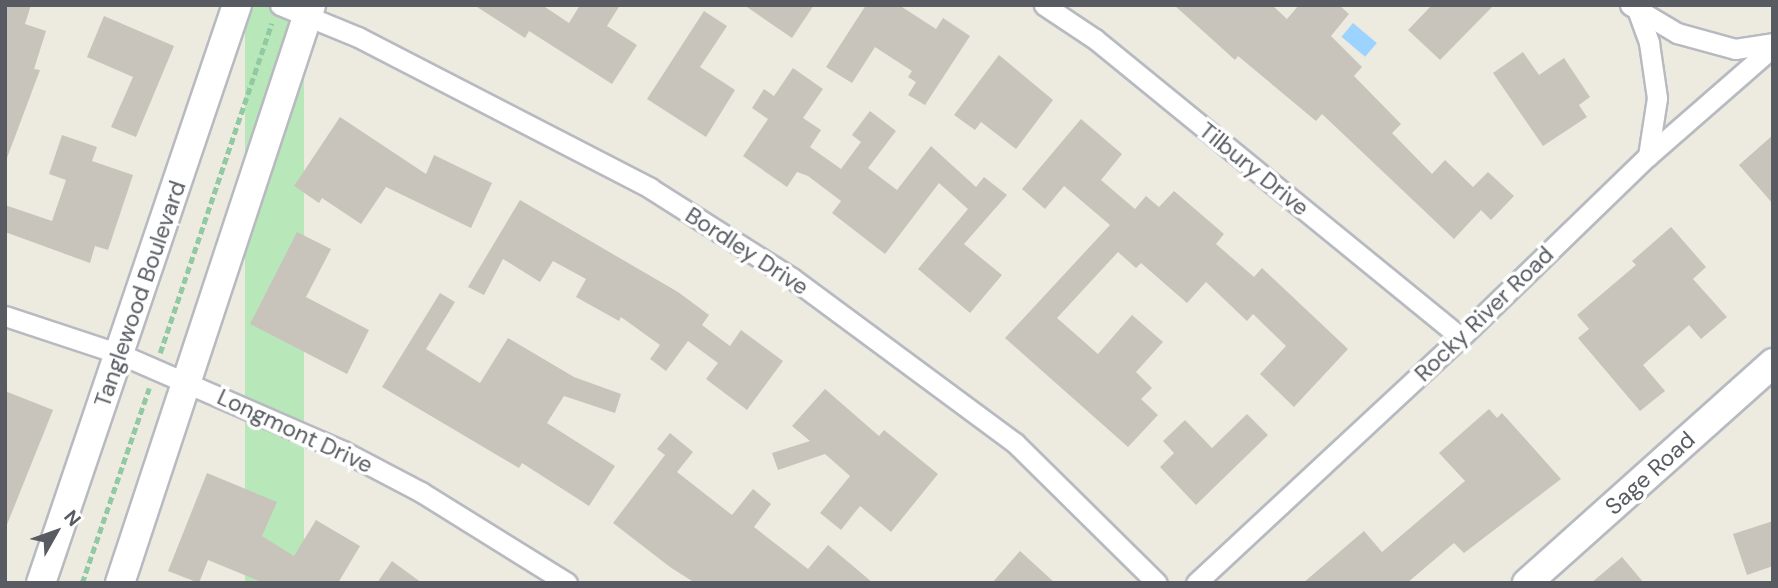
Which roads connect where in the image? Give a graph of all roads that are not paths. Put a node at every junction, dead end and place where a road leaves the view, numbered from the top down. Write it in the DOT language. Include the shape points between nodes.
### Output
graph roads {
  1 [pos="237,5"];
  2 [pos="1044,5"];
  3 [pos="1634,9"];
  4 [pos="276,11"];
  5 [pos="310,11"];
  6 [pos="1773,45"];
  7 [pos="1648,156"];
  8 [pos="5,316"];
  9 [pos="1461,337"];
  10 [pos="120,354"];
  11 [pos="1773,363"];
  12 [pos="187,381"];
  13 [pos="41,583"];
  14 [pos="120,583"];
  15 [pos="567,583"];
  16 [pos="1157,583"];
  17 [pos="1196,583"];
  18 [pos="1527,583"];
  1 -- 10 [label="street, Tanglewood Boulevard"];
  2 -- 9 [label="street, Tilbury Drive" via="1094,39"];
  3 -- 6 [label="street" via="1677,33 1735,49"];
  3 -- 7 [label="street" via="1648,43 1657,99"];
  4 -- 5 [label="street, Bordley Drive"];
  5 -- 12 [label="street"];
  5 -- 16 [label="street, Bordley Drive" via="650,188 792,278 1015,443"];
  6 -- 7 [label="street, Rocky River Road"];
  7 -- 9 [label="street, Rocky River Road"];
  8 -- 10 [label="street, Longmont Drive"];
  9 -- 17 [label="street, Rocky River Road"];
  10 -- 12 [label="street, Longmont Drive"];
  10 -- 13 [label="street, Tanglewood Boulevard"];
  11 -- 18 [label="street, Sage Road"];
  12 -- 14 [label="street"];
  12 -- 15 [label="street, Longmont Drive" via="410,486"];
}
